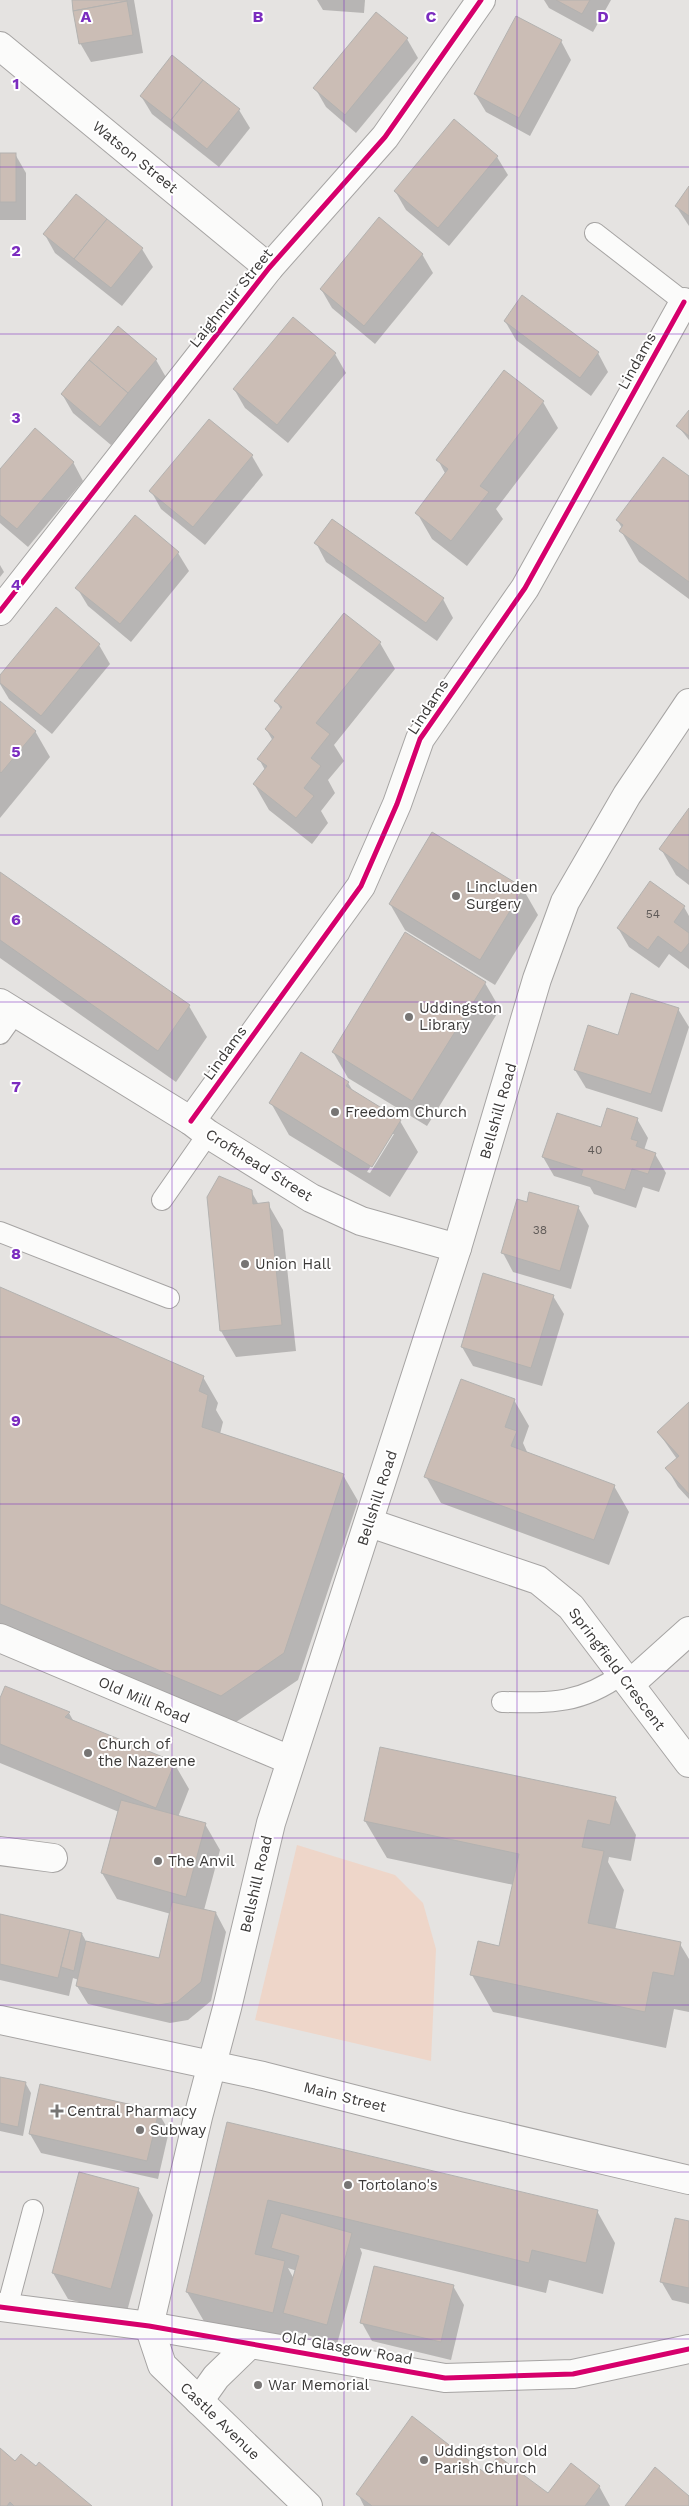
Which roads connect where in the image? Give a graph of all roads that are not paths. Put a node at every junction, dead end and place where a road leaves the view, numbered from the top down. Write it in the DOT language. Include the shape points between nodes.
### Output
graph roads {
  1 [pos="481,0"];
  2 [pos="0,46"];
  3 [pos="595,233"];
  4 [pos="269,268"];
  5 [pos="684,302"];
  6 [pos="0,611"];
  7 [pos="689,703"];
  8 [pos="5,1017"];
  9 [pos="200,1127"];
  10 [pos="162,1200"];
  11 [pos="0,1232"];
  12 [pos="457,1248"];
  13 [pos="169,1298"];
  14 [pos="370,1523"];
  15 [pos="689,1630"];
  16 [pos="0,1638"];
  17 [pos="626,1679"];
  18 [pos="502,1702"];
  19 [pos="290,1760"];
  20 [pos="689,1763"];
  21 [pos="0,1851"];
  22 [pos="53,1858"];
  23 [pos="0,2020"];
  24 [pos="212,2066"];
  25 [pos="689,2180"];
  26 [pos="32,2210"];
  27 [pos="4,2308"];
  28 [pos="149,2326"];
  29 [pos="250,2344"];
  30 [pos="689,2349"];
  31 [pos="199,2401"];
  32 [pos="308,2506"];
  1 -- 4 [label="street, Laighmuir Street" via="385,137"];
  2 -- 4 [label="street, Watson Street"];
  3 -- 5 [label="lane, Lindams"];
  4 -- 6 [label="street, Laighmuir Street"];
  5 -- 9 [label="street, Lindams" via="524,588 420,739 397,804 360,886"];
  7 -- 12 [label="street, Bellshill Road" via="627,795 565,902 537,979"];
  8 -- 9 [label="street, Crofthead Street"];
  9 -- 10 [label="lane"];
  9 -- 12 [label="street, Crofthead Street" via="311,1198 361,1221"];
  11 -- 13 [label="lane"];
  12 -- 14 [label="street, Bellshill Road"];
  14 -- 17 [label="street, Springfield Crescent" via="538,1580 571,1606"];
  14 -- 19 [label="street, Bellshill Road"];
  15 -- 17 [label="street"];
  16 -- 19 [label="street, Old Mill Road"];
  17 -- 18 [label="lane" via="568,1700"];
  17 -- 20 [label="street, Springfield Crescent"];
  19 -- 24 [label="street, Bellshill Road" via="271,1823"];
  21 -- 22 [label="street"];
  23 -- 24 [label="street, Main Street"];
  24 -- 25 [label="street, Main Street"];
  24 -- 28 [label="street, Bellshill Road"];
  26 -- 27 [label="lane"];
  27 -- 28 [label="street, Old Glasgow Road"];
  28 -- 29 [label="street, Old Glasgow Road"];
  28 -- 31 [label="street, Castle Avenue" via="162,2365"];
  29 -- 30 [label="street, Old Glasgow Road" via="445,2378 573,2374"];
  29 -- 31 [label="street" via="216,2378"];
  31 -- 32 [label="street, Castle Avenue"];
}
